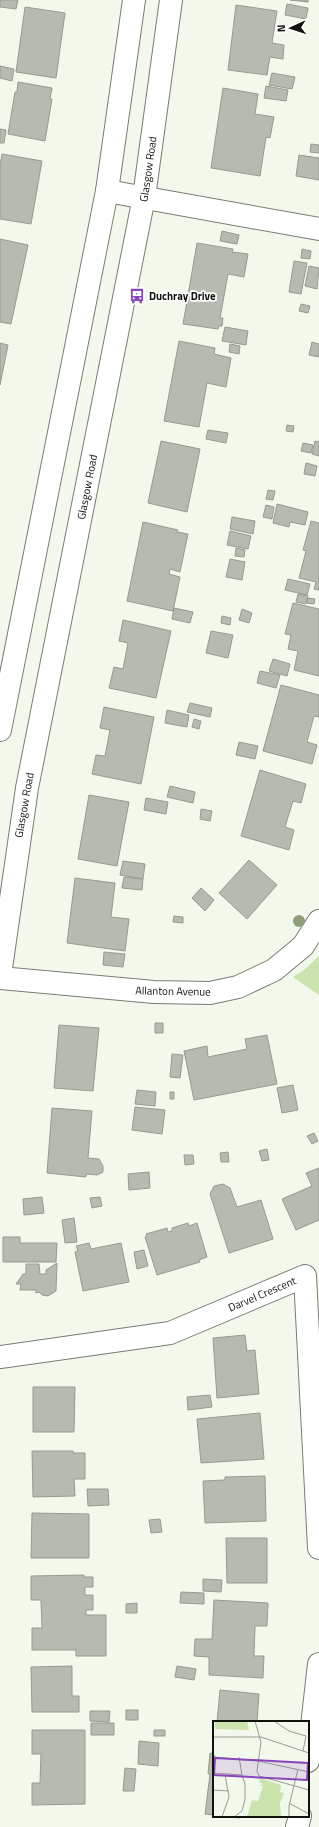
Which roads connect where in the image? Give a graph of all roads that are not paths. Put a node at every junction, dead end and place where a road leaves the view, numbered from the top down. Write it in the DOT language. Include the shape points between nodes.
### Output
graph roads {
  1 [pos="134,0"];
  2 [pos="171,0"];
  3 [pos="107,191"];
  4 [pos="144,197"];
  5 [pos="319,229"];
  6 [pos="0,730"];
  7 [pos="319,921"];
  8 [pos="0,974"];
  9 [pos="0,978"];
  10 [pos="312,1273"];
  11 [pos="0,1357"];
  12 [pos="319,1548"];
  13 [pos="319,1664"];
  14 [pos="309,1752"];
  15 [pos="300,1817"];
  16 [pos="297,1827"];
  1 -- 3 [label="main road"];
  2 -- 4 [label="main road, Glasgow Road"];
  3 -- 4 [label="main road"];
  3 -- 6 [label="main road"];
  4 -- 5 [label="main road"];
  4 -- 8 [label="main road, Glasgow Road" via="27,788"];
  7 -- 9 [label="main road, Allanton Avenue" via="303,946 274,970 238,986 210,993 154,992"];
  10 -- 11 [label="main road, Darvel Crescent" via="170,1333"];
  10 -- 12 [label="main road, Darvel Crescent"];
  13 -- 14 [label="main road"];
  15 -- 16 [label="main road"];
}
